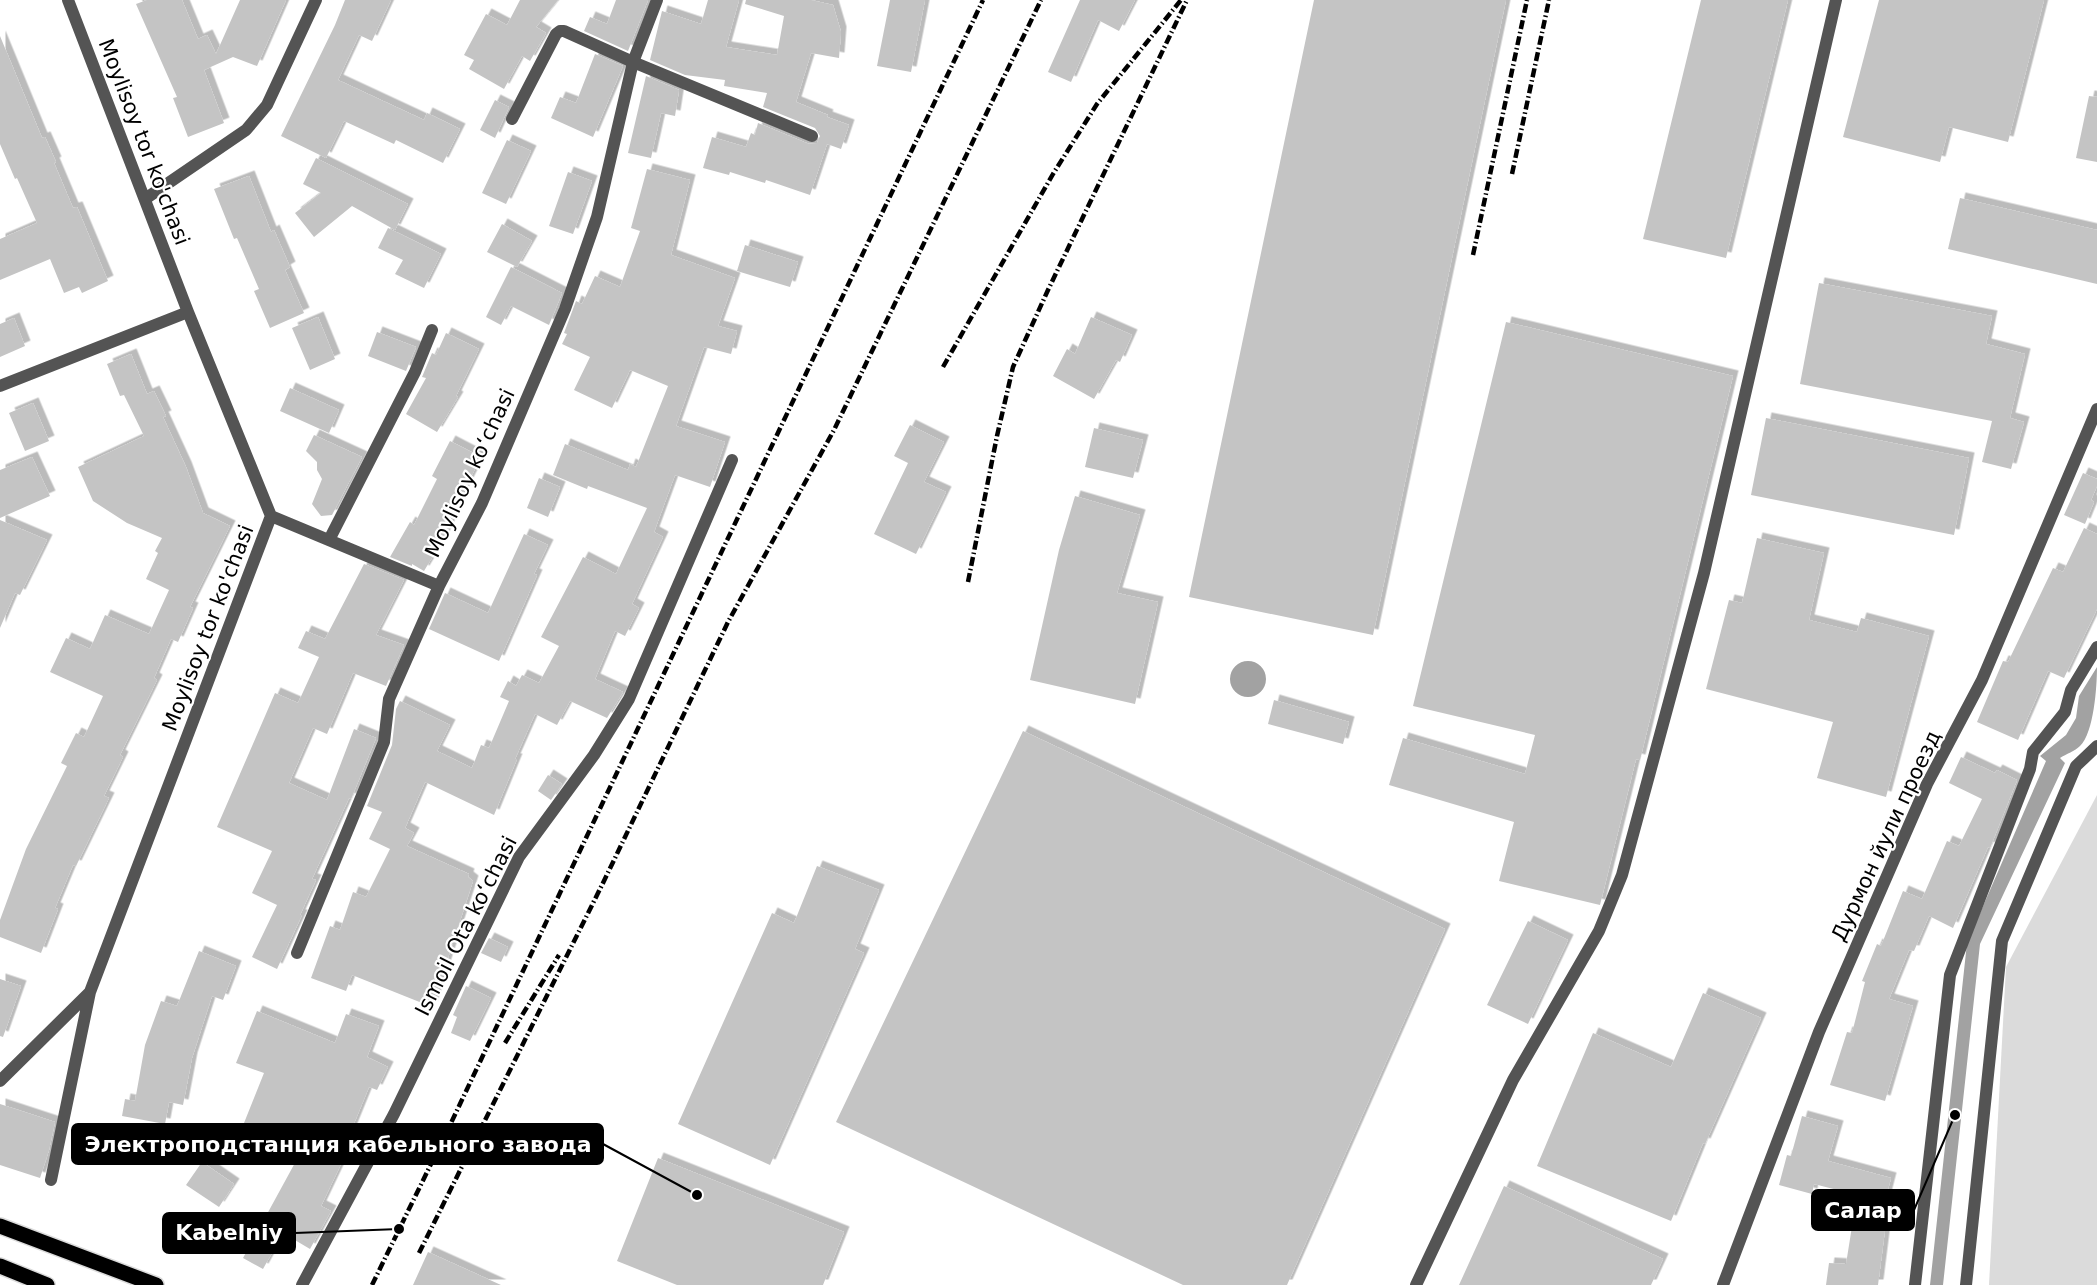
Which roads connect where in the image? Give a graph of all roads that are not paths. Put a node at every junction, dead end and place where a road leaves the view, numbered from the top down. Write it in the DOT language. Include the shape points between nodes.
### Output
graph roads {
  1 [pos="68,0"];
  2 [pos="316,0"];
  3 [pos="657,0"];
  4 [pos="1836,0"];
  5 [pos="633,62"];
  6 [pos="512,119"];
  7 [pos="812,136"];
  8 [pos="145,199"];
  9 [pos="188,312"];
  10 [pos="432,330"];
  11 [pos="0,386"];
  12 [pos="2097,409"];
  13 [pos="732,460"];
  14 [pos="271,516"];
  15 [pos="329,540"];
  16 [pos="439,586"];
  17 [pos="2097,647"];
  18 [pos="2097,746"];
  19 [pos="297,953"];
  20 [pos="90,992"];
  21 [pos="0,1081"];
  22 [pos="51,1180"];
  23 [pos="0,1226"];
  24 [pos="0,1266"];
  25 [pos="47,1285"];
  26 [pos="156,1285"];
  27 [pos="302,1285"];
  28 [pos="1416,1285"];
  29 [pos="1723,1285"];
  30 [pos="1915,1285"];
  31 [pos="1966,1285"];
  1 -- 8 [label="street, Moylisoy tor ko'chasi"];
  2 -- 8 [label="street" via="267,105 246,130"];
  3 -- 5 [label="street, Moylisoy koʻchasi"];
  4 -- 28 [label="street" via="1704,573 1622,875 1599,931 1514,1080"];
  5 -- 6 [label="street" via="560,31"];
  5 -- 7 [label="street"];
  5 -- 16 [label="street, Moylisoy koʻchasi" via="597,218 565,309 482,503"];
  8 -- 9 [label="street, Moylisoy tor ko'chasi"];
  9 -- 11 [label="street"];
  9 -- 14 [label="street, Moylisoy tor ko'chasi"];
  10 -- 15 [label="street" via="415,372"];
  12 -- 29 [label="street, Дурмон йули проезд" via="1982,680 1927,784 1819,1032"];
  13 -- 27 [label="street, Ismoil Ota koʻchasi" via="630,699 519,856 393,1114"];
  14 -- 15 [label="street"];
  14 -- 20 [label="street, Moylisoy tor ko'chasi"];
  15 -- 16 [label="street"];
  16 -- 19 [label="street, Moylisoy koʻchasi" via="389,699 384,742"];
  17 -- 30 [label="street" via="2071,690 2065,712 2033,752 2030,769 1950,975"];
  18 -- 31 [label="street" via="2076,766 2002,941"];
  20 -- 21 [label="street"];
  20 -- 22 [label="street, Moylisoy tor ko'chasi"];
  23 -- 26 [label="main road"];
  24 -- 25 [label="main road"];
}
